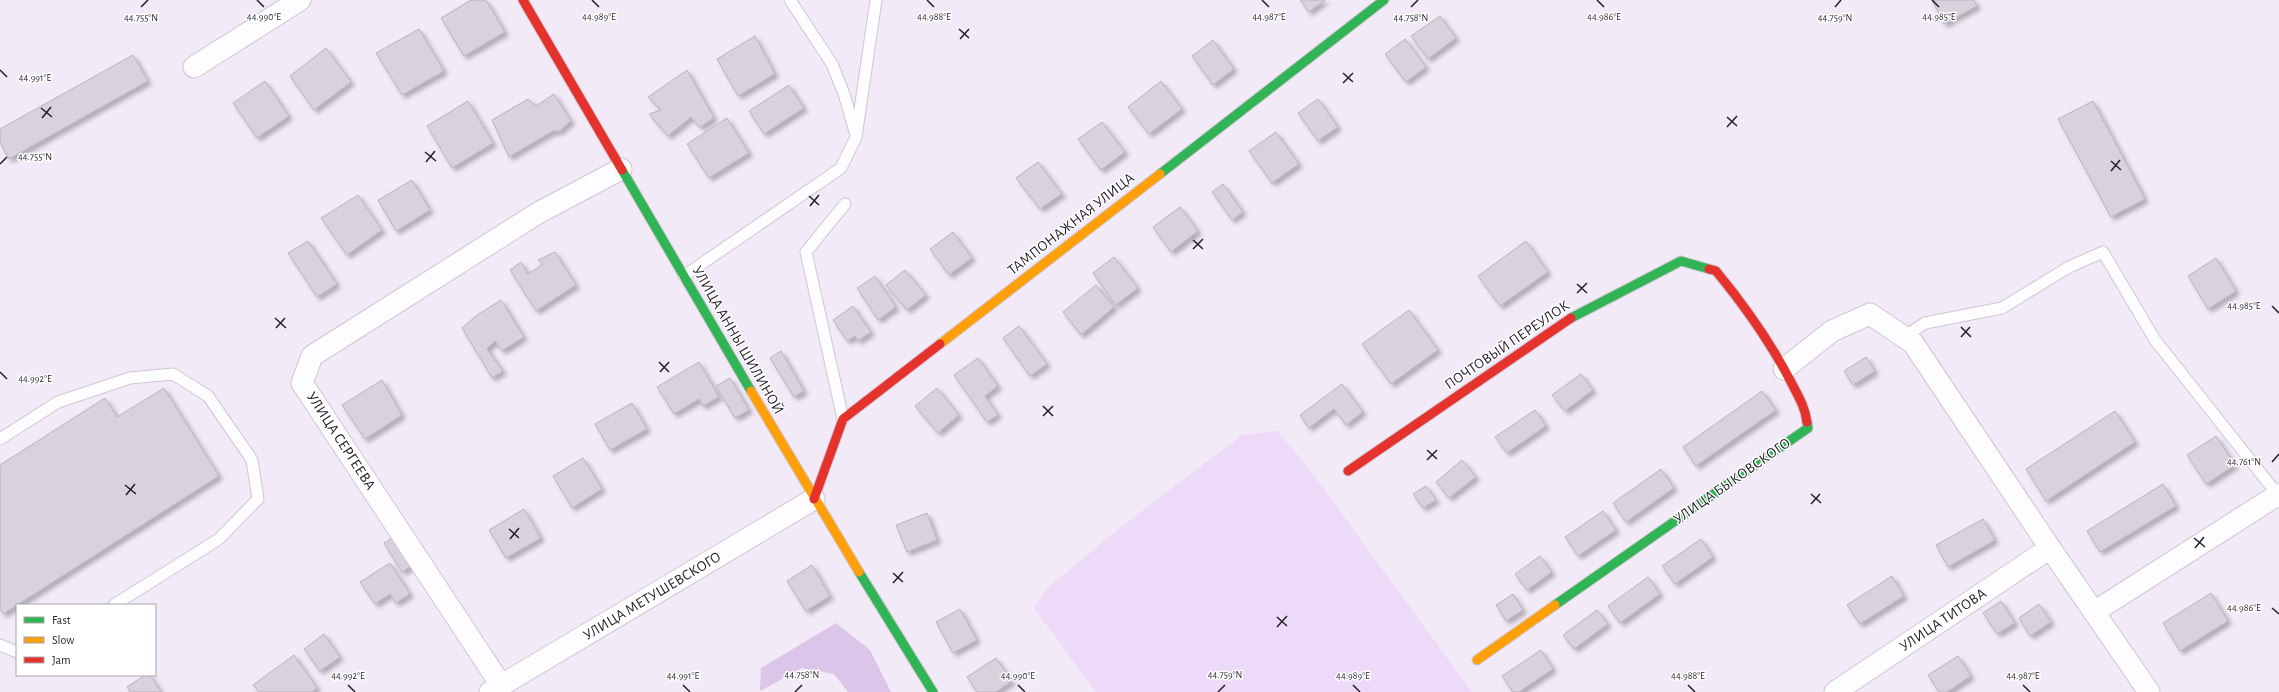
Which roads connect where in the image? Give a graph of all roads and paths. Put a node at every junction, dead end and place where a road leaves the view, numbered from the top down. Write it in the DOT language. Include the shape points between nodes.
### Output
graph roads {
  1 [pos="300,0"];
  2 [pos="523,0"];
  3 [pos="790,0"];
  4 [pos="876,0"];
  5 [pos="1384,0"];
  6 [pos="194,67"];
  7 [pos="856,137"];
  8 [pos="621,169"];
  9 [pos="845,204"];
  10 [pos="684,276"];
  11 [pos="1909,340"];
  12 [pos="1784,369"];
  13 [pos="843,419"];
  14 [pos="0,439"];
  15 [pos="1348,471"];
  16 [pos="2278,494"];
  17 [pos="814,499"];
  18 [pos="2050,548"];
  19 [pos="116,604"];
  20 [pos="2094,612"];
  21 [pos="0,644"];
  22 [pos="16,652"];
  23 [pos="1477,660"];
  24 [pos="495,689"];
  25 [pos="933,692"];
  26 [pos="1835,692"];
  27 [pos="2149,692"];
  1 -- 6 [label="street"];
  2 -- 8 [label="street, УЛИЦА АННЫ ШИЛИНОЙ"];
  3 -- 7 [label="lane" via="832,64 844,94"];
  4 -- 7 [label="lane"];
  5 -- 13 [label="street, ТАМПОНАЖНАЯ УЛИЦА"];
  7 -- 10 [label="lane" via="841,168"];
  8 -- 10 [label="street, УЛИЦА АННЫ ШИЛИНОЙ"];
  8 -- 24 [label="street, УЛИЦА СЕРГЕЕВА" via="538,213 312,356 302,383"];
  9 -- 13 [label="lane" via="806,252"];
  10 -- 17 [label="street, УЛИЦА АННЫ ШИЛИНОЙ"];
  11 -- 12 [label="street" via="1870,314 1832,331"];
  11 -- 16 [label="lane" via="1925,324 2002,308 2069,267 2103,252 2155,340"];
  11 -- 18 [label="street"];
  12 -- 15 [label="street, ПОЧТОВЫЙ ПЕРЕУЛОК" via="1748,310 1716,271 1681,261 1560,323"];
  12 -- 23 [label="street, УЛИЦА БЫКОВСКОГО" via="1805,409 1808,428"];
  13 -- 17 [label="street"];
  14 -- 19 [label="lane" via="58,402 130,378 173,374 208,396 252,460 258,499 219,539"];
  16 -- 20 [label="street"];
  17 -- 24 [label="street, УЛИЦА МЕТУШЕВСКОГО"];
  17 -- 25 [label="street, УЛИЦА АННЫ ШИЛИНОЙ"];
  18 -- 20 [label="street"];
  18 -- 26 [label="street, УЛИЦА ТИТОВА"];
  20 -- 27 [label="street"];
  21 -- 22 [label="lane"];
}
